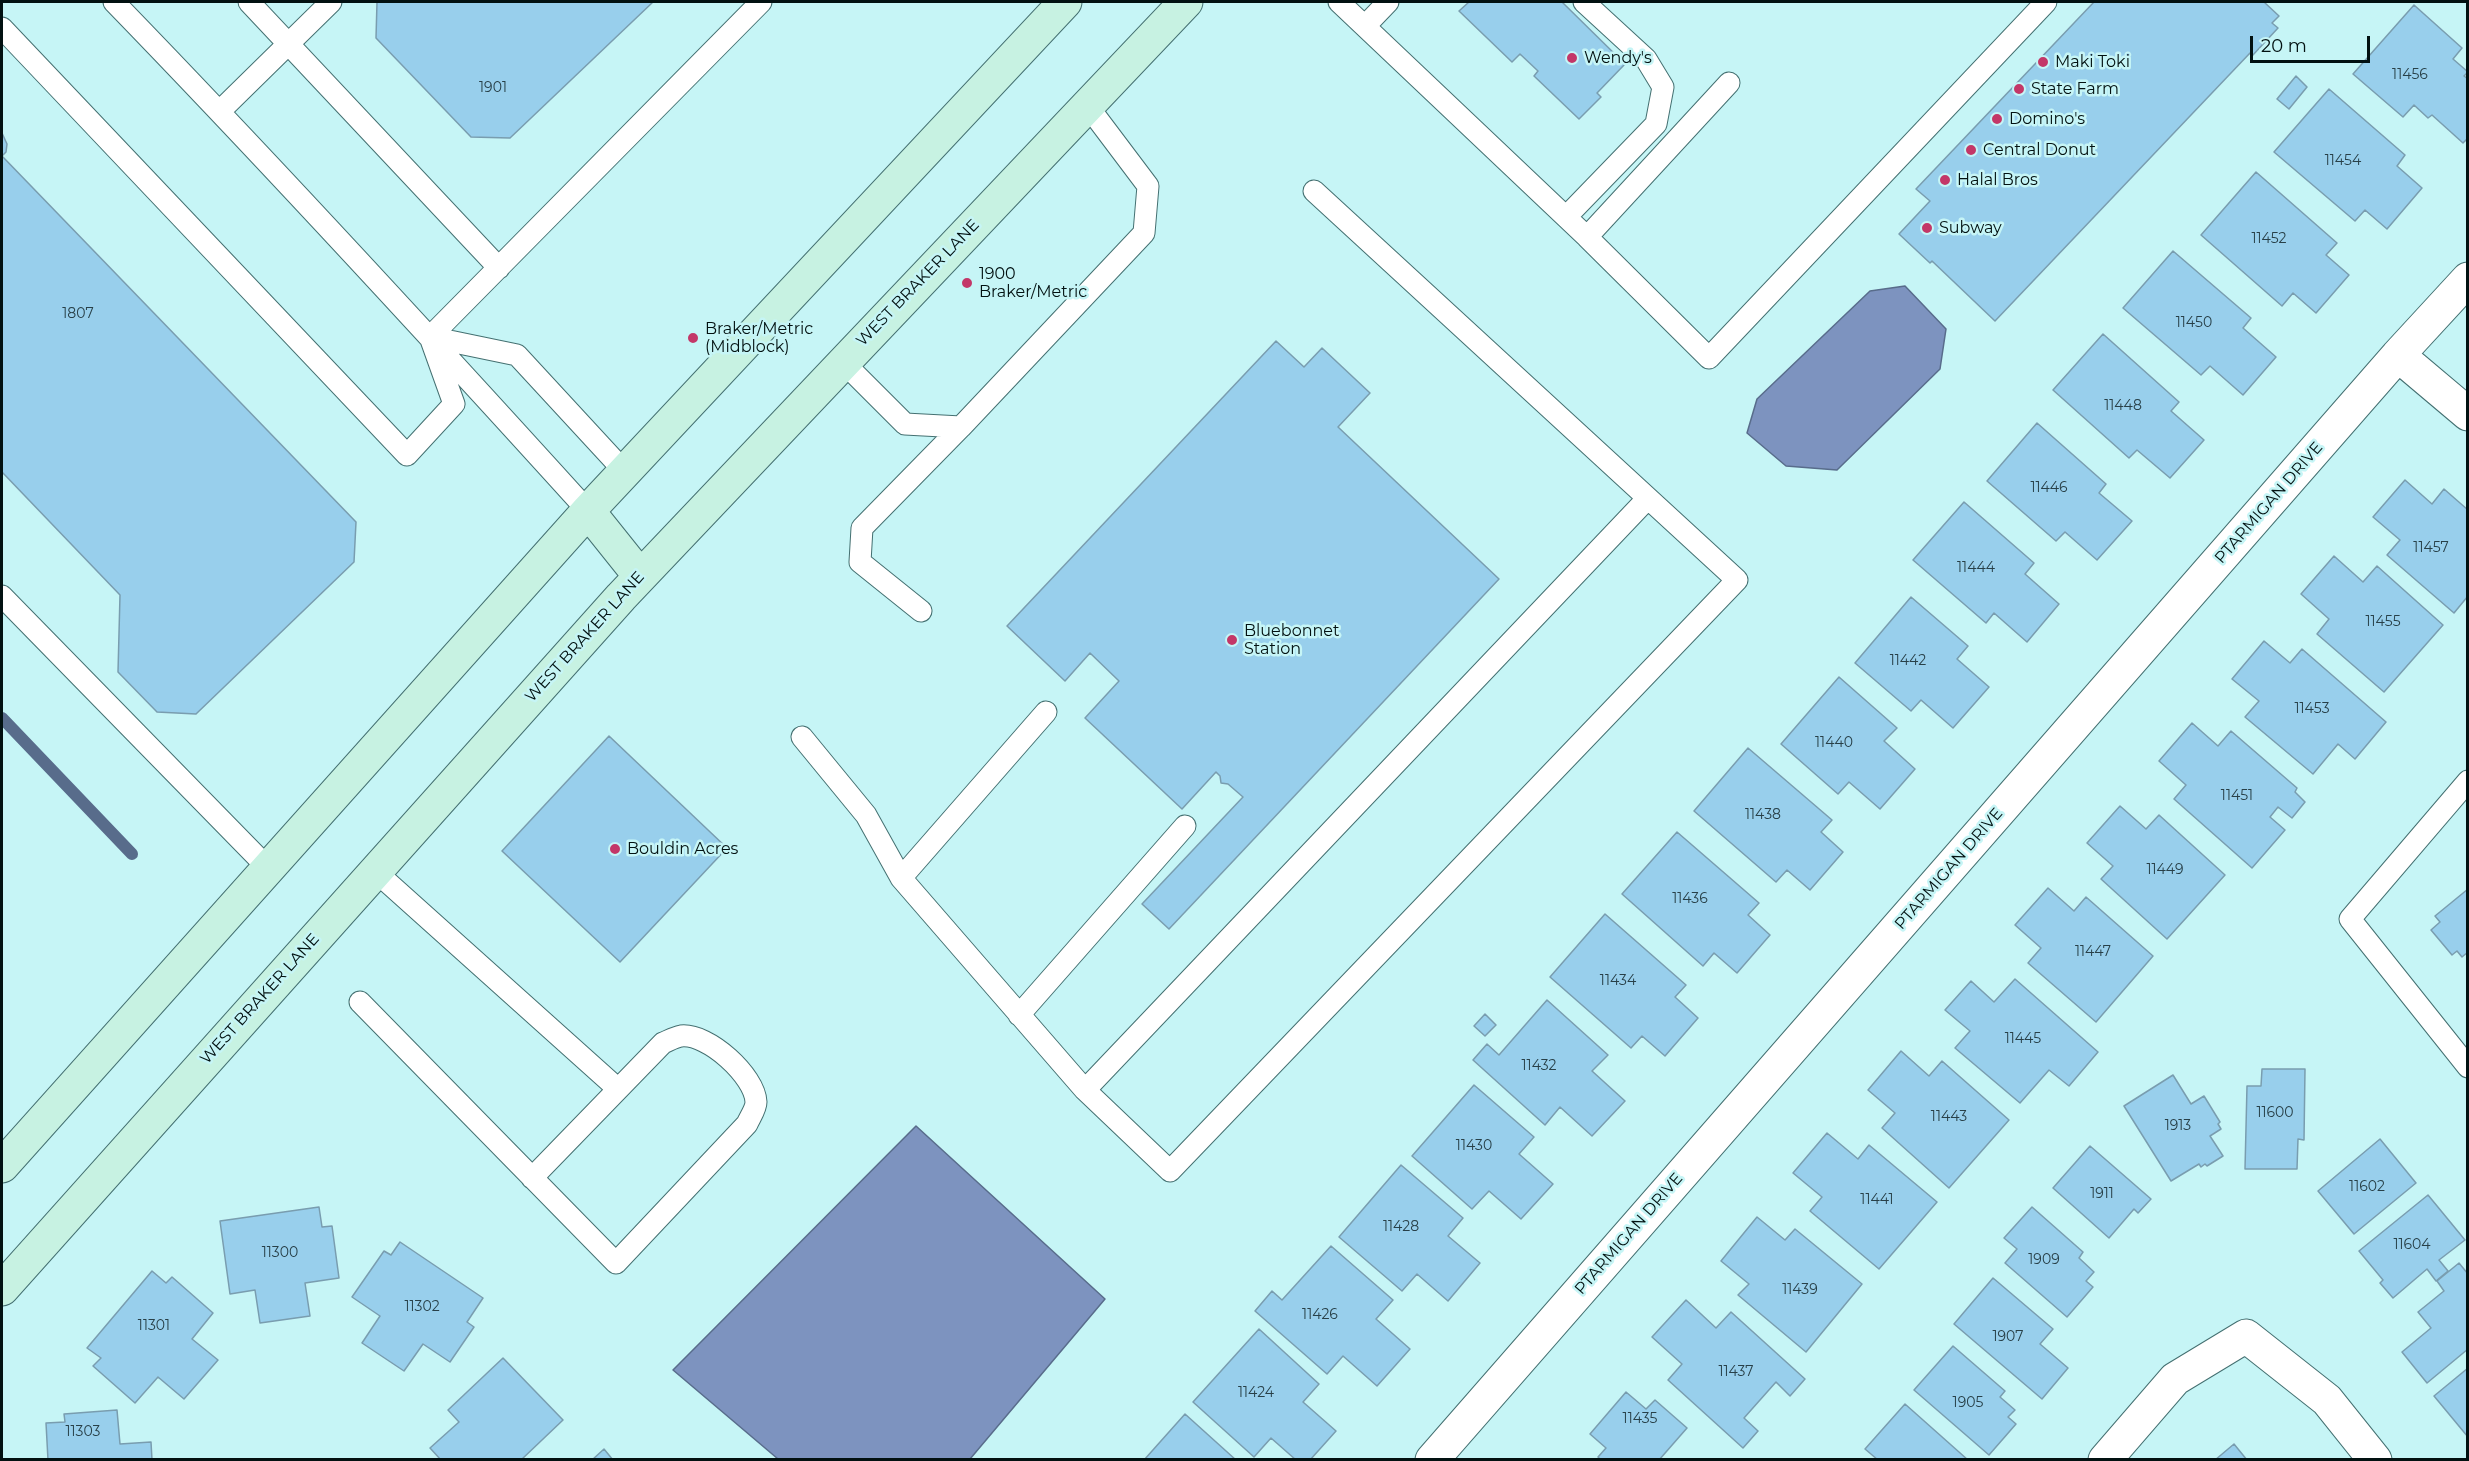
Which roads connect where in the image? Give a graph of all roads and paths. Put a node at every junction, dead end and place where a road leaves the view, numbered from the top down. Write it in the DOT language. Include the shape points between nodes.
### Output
graph roads {
  1 [pos="114,2"];
  2 [pos="249,2"];
  3 [pos="331,2"];
  4 [pos="762,2"];
  5 [pos="1065,2"];
  6 [pos="1185,2"];
  7 [pos="1339,2"];
  8 [pos="1388,2"];
  9 [pos="1584,2"];
  10 [pos="2046,2"];
  11 [pos="1365,26"];
  12 [pos="2,28"];
  13 [pos="289,43"];
  14 [pos="1729,83"];
  15 [pos="1087,105"];
  16 [pos="220,111"];
  17 [pos="1314,191"];
  18 [pos="1566,217"];
  19 [pos="1587,237"];
  20 [pos="499,268"];
  21 [pos="2468,279"];
  22 [pos="430,337"];
  23 [pos="2398,356"];
  24 [pos="843,362"];
  25 [pos="2468,414"];
  26 [pos="961,427"];
  27 [pos="626,472"];
  28 [pos="1648,498"];
  29 [pos="588,511"];
  30 [pos="640,576"];
  31 [pos="2,596"];
  32 [pos="921,611"];
  33 [pos="1046,712"];
  34 [pos="802,737"];
  35 [pos="2468,781"];
  36 [pos="1185,826"];
  37 [pos="268,868"];
  38 [pos="375,871"];
  39 [pos="901,878"];
  40 [pos="360,1002"];
  41 [pos="1019,1015"];
  42 [pos="2468,1067"];
  43 [pos="618,1089"];
  44 [pos="1085,1090"];
  45 [pos="2,1166"];
  46 [pos="532,1178"];
  47 [pos="2,1289"];
  48 [pos="1432,1460"];
  49 [pos="2105,1460"];
  50 [pos="2374,1460"];
  1 -- 16 [label="lane"];
  2 -- 13 [label="lane"];
  3 -- 13 [label="lane"];
  4 -- 20 [label="lane"];
  5 -- 27 [label="main road"];
  6 -- 15 [label="main road, WEST BRAKER LANE"];
  7 -- 11 [label="lane"];
  8 -- 11 [label="lane"];
  9 -- 18 [label="lane" via="1646,59 1663,87 1656,124"];
  10 -- 19 [label="lane" via="1708,358"];
  11 -- 18 [label="lane"];
  12 -- 22 [label="lane" via="407,455 454,404"];
  13 -- 16 [label="lane"];
  13 -- 20 [label="lane"];
  14 -- 19 [label="lane"];
  15 -- 24 [label="main road, WEST BRAKER LANE"];
  15 -- 26 [label="lane" via="1148,186 1144,233"];
  16 -- 22 [label="lane"];
  17 -- 28 [label="lane"];
  18 -- 19 [label="lane"];
  20 -- 22 [label="lane"];
  21 -- 23 [label="street, PTARMIGAN DRIVE"];
  22 -- 27 [label="lane" via="517,355"];
  22 -- 29 [label="lane"];
  23 -- 25 [label="street"];
  23 -- 48 [label="street, PTARMIGAN DRIVE"];
  24 -- 26 [label="lane" via="905,424"];
  24 -- 30 [label="main road, WEST BRAKER LANE"];
  26 -- 32 [label="lane" via="862,528 860,562"];
  27 -- 29 [label="main road"];
  28 -- 44 [label="lane"];
  28 -- 44 [label="lane" via="1737,580 1170,1171"];
  29 -- 30 [label="main road"];
  29 -- 37 [label="main road"];
  30 -- 38 [label="main road, WEST BRAKER LANE"];
  31 -- 37 [label="lane"];
  33 -- 39 [label="lane"];
  34 -- 39 [label="lane" via="866,815"];
  35 -- 42 [label="lane" via="2350,919"];
  36 -- 41 [label="lane"];
  37 -- 45 [label="main road"];
  38 -- 43 [label="lane"];
  38 -- 47 [label="main road, WEST BRAKER LANE"];
  39 -- 41 [label="lane"];
  40 -- 46 [label="lane"];
  41 -- 44 [label="lane"];
  43 -- 46 [label="lane"];
  43 -- 46 [label="lane" via="663,1043 681,1036 704,1041 728,1058 753,1086 756,1105 747,1124 616,1263"];
  49 -- 50 [label="street" via="2175,1379 2246,1336 2327,1400"];
}
